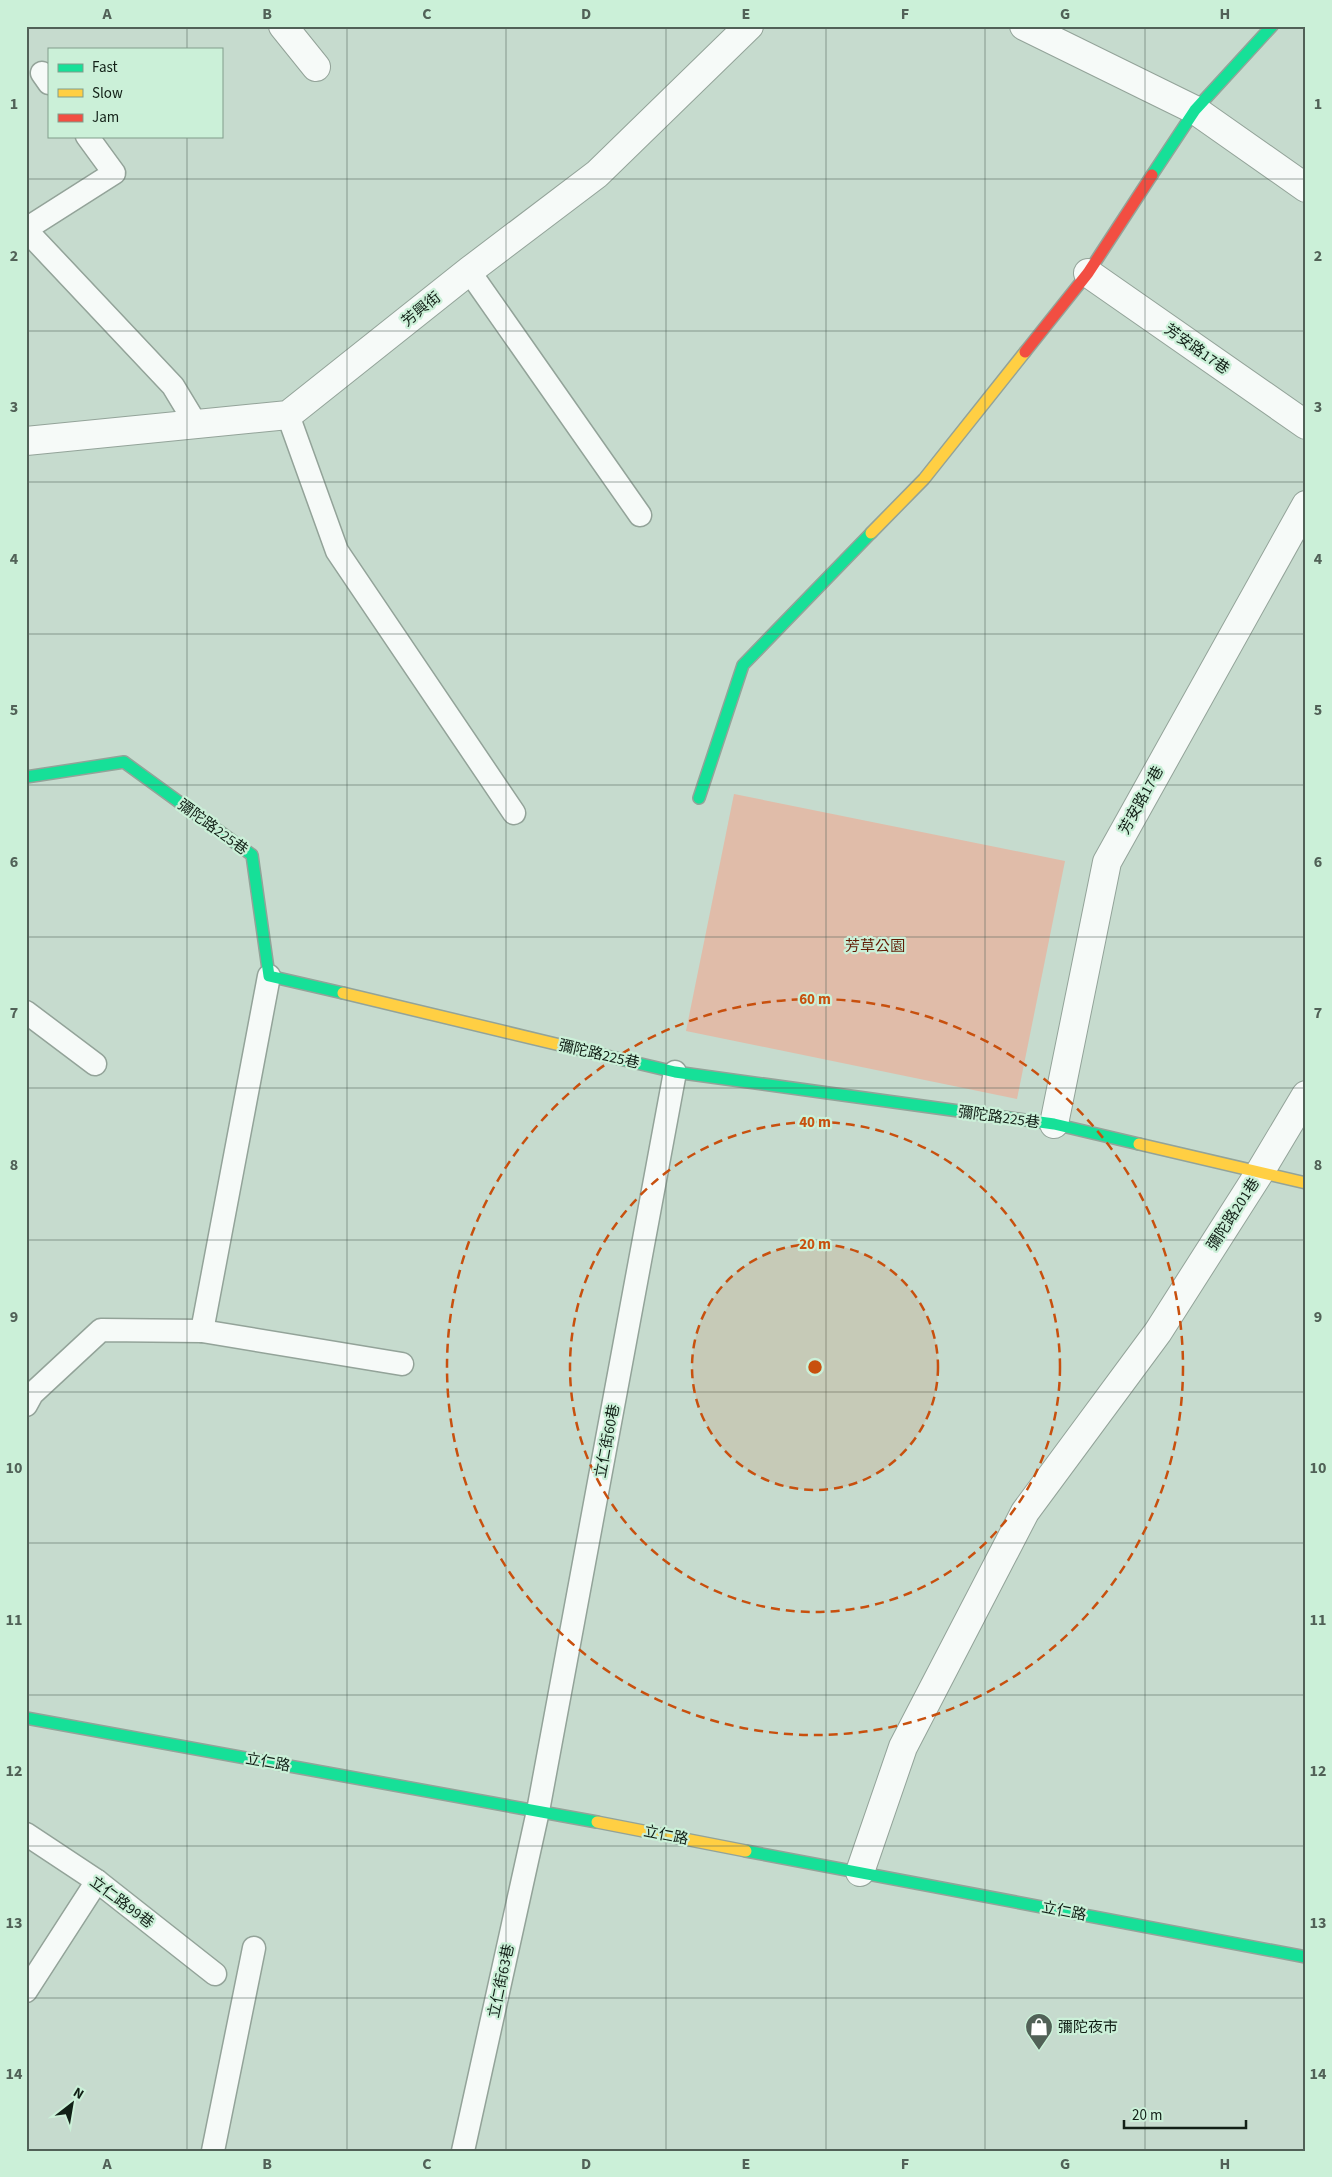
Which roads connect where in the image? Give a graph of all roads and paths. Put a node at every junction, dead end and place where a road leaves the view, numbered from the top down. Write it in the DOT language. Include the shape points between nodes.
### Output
graph roads {
  1 [pos="283,26"];
  2 [pos="749,26"];
  3 [pos="1024,26"];
  4 [pos="1272,26"];
  5 [pos="316,67"];
  6 [pos="1195,110"];
  7 [pos="88,138"];
  8 [pos="1306,188"];
  9 [pos="26,229"];
  10 [pos="469,271"];
  11 [pos="1088,273"];
  12 [pos="288,415"];
  13 [pos="196,424"];
  14 [pos="1306,425"];
  15 [pos="26,441"];
  16 [pos="1306,505"];
  17 [pos="640,515"];
  18 [pos="26,776"];
  19 [pos="699,798"];
  20 [pos="514,813"];
  21 [pos="269,976"];
  22 [pos="26,1012"];
  23 [pos="95,1064"];
  24 [pos="675,1072"];
  25 [pos="1306,1095"];
  26 [pos="1054,1124"];
  27 [pos="1260,1172"];
  28 [pos="1306,1183"];
  29 [pos="202,1331"];
  30 [pos="402,1364"];
  31 [pos="26,1405"];
  32 [pos="26,1718"];
  33 [pos="538,1810"];
  34 [pos="26,1834"];
  35 [pos="860,1872"];
  36 [pos="97,1881"];
  37 [pos="254,1948"];
  38 [pos="1306,1957"];
  39 [pos="215,1974"];
  40 [pos="26,1991"];
  41 [pos="213,2151"];
  42 [pos="463,2151"];
  1 -- 5 [label="street"];
  2 -- 10 [label="street, 芳興街" via="598,174"];
  3 -- 6 [label="street"];
  4 -- 6 [label="street"];
  6 -- 8 [label="street"];
  6 -- 11 [label="street"];
  7 -- 9 [label="lane" via="114,173"];
  9 -- 13 [label="lane" via="173,386"];
  10 -- 12 [label="street, 芳興街"];
  10 -- 17 [label="lane"];
  11 -- 14 [label="street, 芳安路17巷"];
  11 -- 19 [label="street" via="924,479 743,665"];
  12 -- 13 [label="street"];
  12 -- 20 [label="lane" via="337,551"];
  13 -- 15 [label="street"];
  16 -- 26 [label="street, 芳安路17巷" via="1107,862"];
  18 -- 21 [label="street, 彌陀路225巷" via="124,762 252,855"];
  21 -- 24 [label="street, 彌陀路225巷"];
  21 -- 29 [label="lane"];
  22 -- 23 [label="lane"];
  24 -- 26 [label="street, 彌陀路225巷"];
  24 -- 33 [label="lane, 立仁街60巷"];
  25 -- 27 [label="street, 彌陀路201巷"];
  26 -- 27 [label="street, 彌陀路225巷"];
  27 -- 28 [label="street, 彌陀路225巷"];
  27 -- 35 [label="street, 彌陀路201巷" via="1158,1332 1025,1512 903,1747"];
  29 -- 30 [label="lane"];
  29 -- 31 [label="lane" via="101,1330 32,1394"];
  32 -- 33 [label="street, 立仁路"];
  33 -- 35 [label="street, 立仁路"];
  33 -- 42 [label="lane, 立仁街63巷"];
  34 -- 36 [label="lane, 立仁路99巷"];
  35 -- 38 [label="street, 立仁路"];
  36 -- 39 [label="lane, 立仁路99巷"];
  36 -- 40 [label="lane"];
  37 -- 41 [label="lane"];
}
